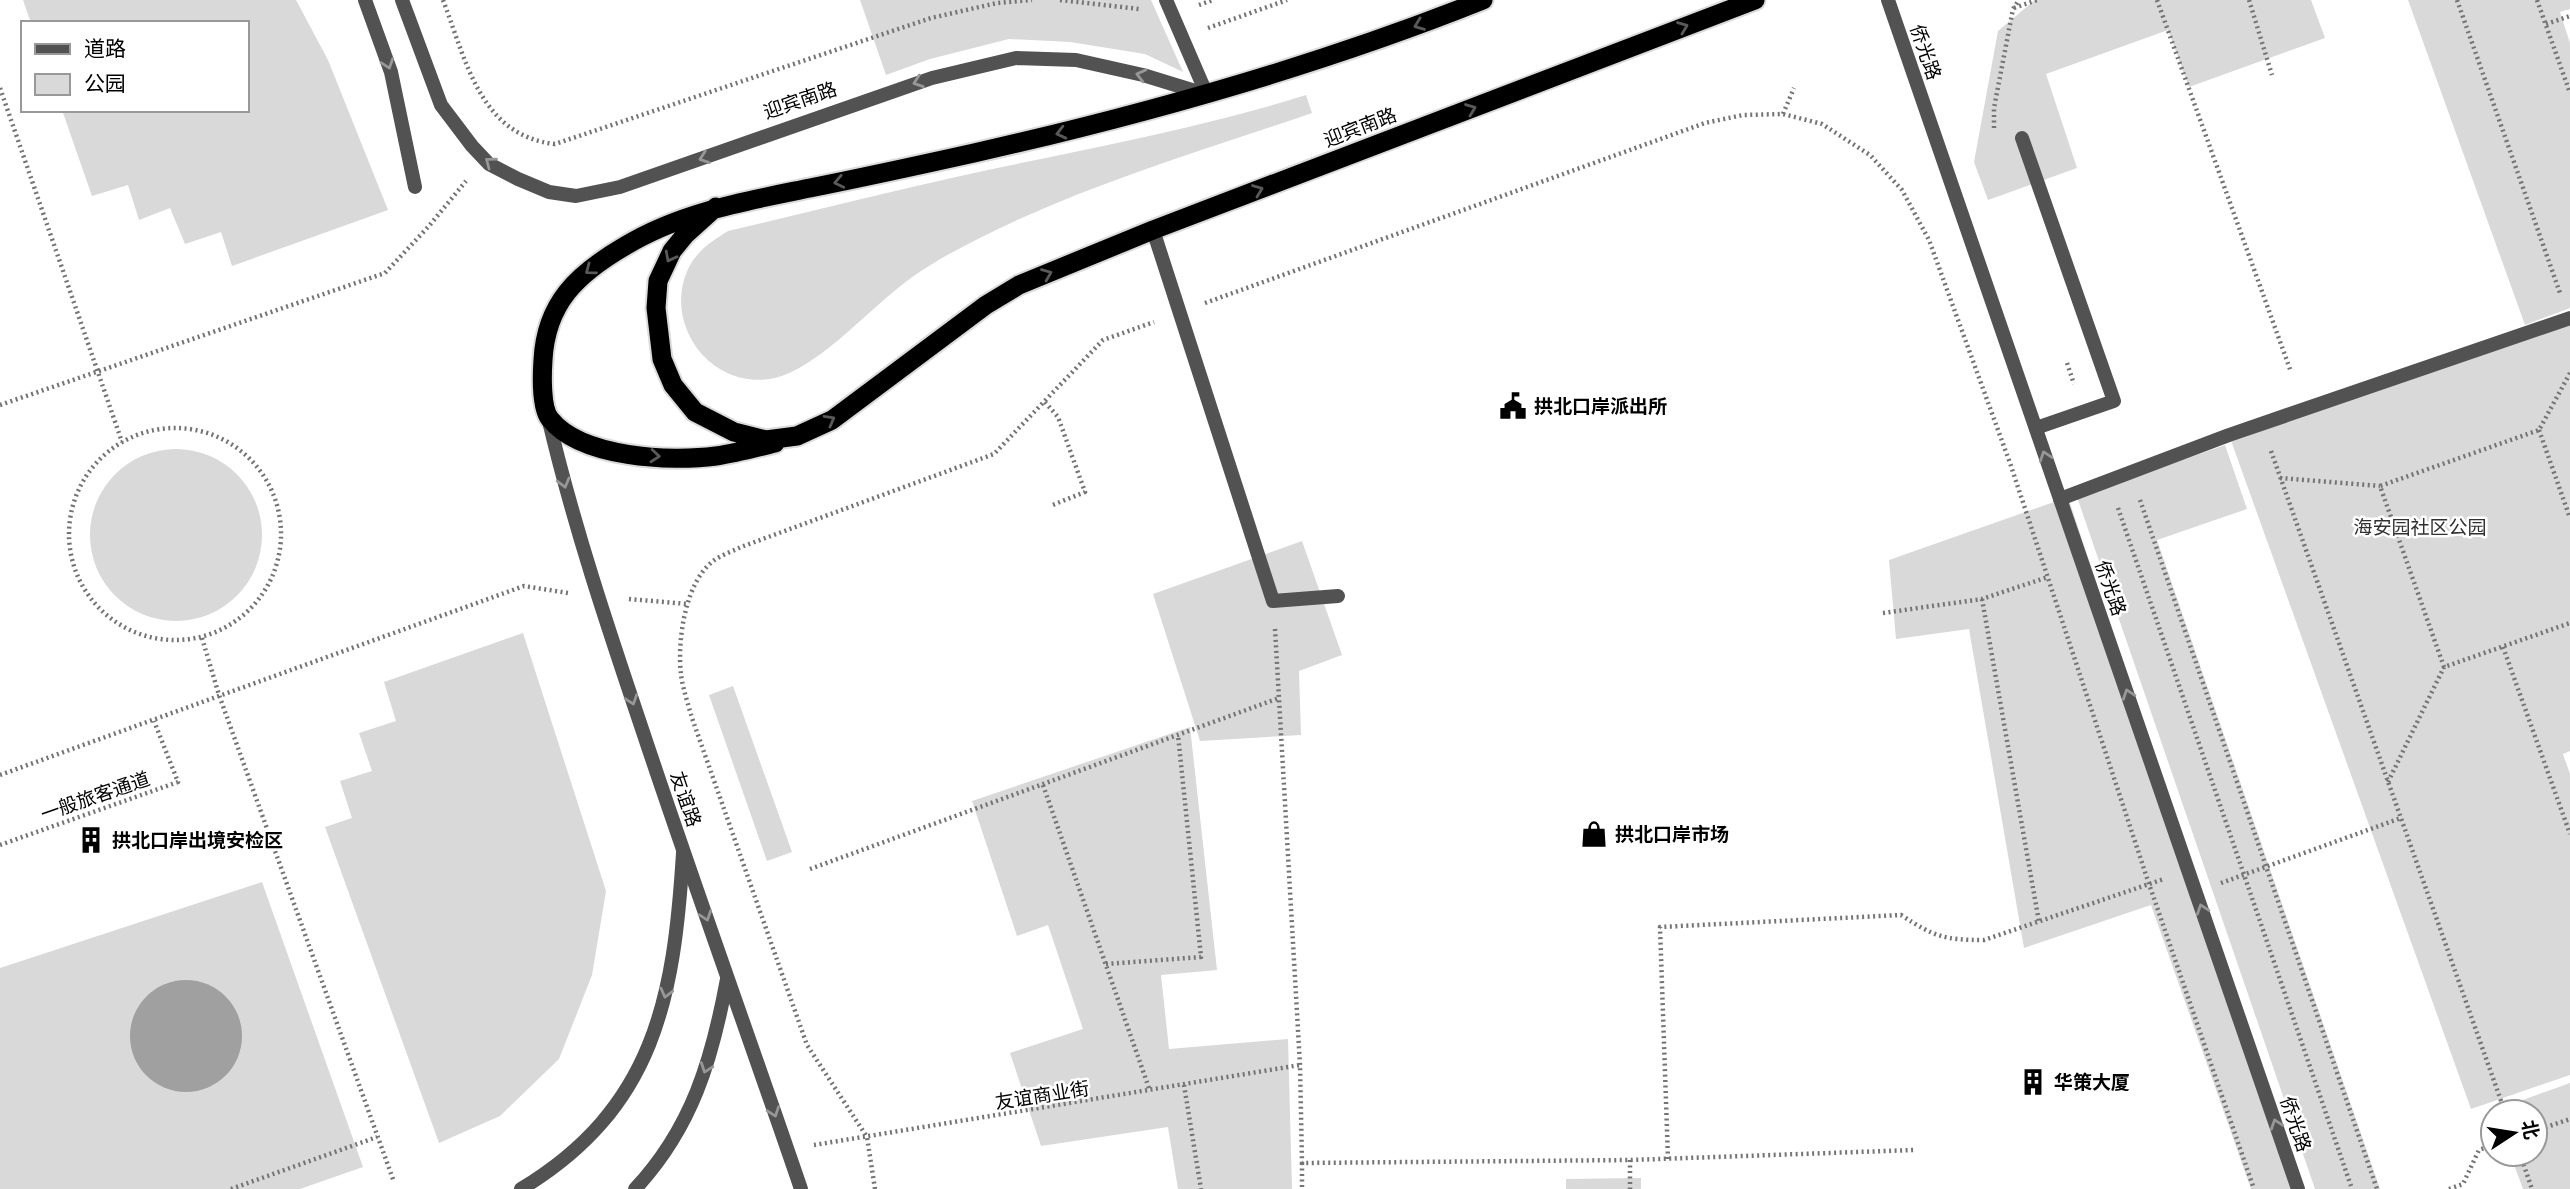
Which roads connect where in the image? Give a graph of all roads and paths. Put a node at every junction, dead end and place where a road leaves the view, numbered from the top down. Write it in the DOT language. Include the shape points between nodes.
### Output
graph roads {
  1 [pos="365,0"];
  2 [pos="402,0"];
  3 [pos="443,0"];
  4 [pos="1032,0"];
  5 [pos="1166,0"];
  6 [pos="1287,0"];
  7 [pos="1483,0"];
  8 [pos="1755,0"];
  9 [pos="1888,0"];
  10 [pos="2019,0"];
  11 [pos="2037,0"];
  12 [pos="2157,0"];
  13 [pos="2249,0"];
  14 [pos="2457,0"];
  15 [pos="2537,0"];
  16 [pos="2013,9"];
  17 [pos="2570,16"];
  18 [pos="2546,24"];
  19 [pos="1182,37"];
  20 [pos="2272,75"];
  21 [pos="0,88"];
  22 [pos="1794,88"];
  23 [pos="2570,93"];
  24 [pos="1207,94"];
  25 [pos="1783,114"];
  26 [pos="1994,131"];
  27 [pos="2022,138"];
  28 [pos="484,158"];
  29 [pos="415,187"];
  30 [pos="716,207"];
  31 [pos="1153,230"];
  32 [pos="1180,313"];
  33 [pos="2570,318"];
  34 [pos="2066,360"];
  35 [pos="99,370"];
  36 [pos="2291,372"];
  37 [pos="2570,373"];
  38 [pos="1045,402"];
  39 [pos="0,405"];
  40 [pos="2084,411"];
  41 [pos="548,417"];
  42 [pos="2262,424"];
  43 [pos="2036,428"];
  44 [pos="2539,430"];
  45 [pos="797,436"];
  46 [pos="122,442"];
  47 [pos="2131,472"];
  48 [pos="2280,478"];
  49 [pos="2108,481"];
  50 [pos="2380,486"];
  51 [pos="2060,499"];
  52 [pos="1050,506"];
  53 [pos="2570,518"];
  54 [pos="2048,577"];
  55 [pos="1338,596"];
  56 [pos="598,597"];
  57 [pos="1982,599"];
  58 [pos="1273,601"];
  59 [pos="688,604"];
  60 [pos="1883,612"];
  61 [pos="2570,623"];
  62 [pos="202,638"];
  63 [pos="2502,647"];
  64 [pos="2444,667"];
  65 [pos="219,695"];
  66 [pos="1279,698"];
  67 [pos="154,721"];
  68 [pos="1178,734"];
  69 [pos="0,775"];
  70 [pos="2388,782"];
  71 [pos="1043,785"];
  72 [pos="2401,818"];
  73 [pos="2570,834"];
  74 [pos="0,845"];
  75 [pos="683,853"];
  76 [pos="2267,866"];
  77 [pos="810,869"];
  78 [pos="2188,871"];
  79 [pos="2244,874"];
  80 [pos="2148,884"];
  81 [pos="2196,892"];
  82 [pos="2039,922"];
  83 [pos="1106,964"];
  84 [pos="727,978"];
  85 [pos="1300,1065"];
  86 [pos="1184,1085"];
  87 [pos="1150,1091"];
  88 [pos="2500,1098"];
  89 [pos="2570,1119"];
  90 [pos="2549,1126"];
  91 [pos="377,1137"];
  92 [pos="867,1137"];
  93 [pos="787,1149"];
  94 [pos="1914,1150"];
  95 [pos="2479,1150"];
  96 [pos="1668,1158"];
  97 [pos="1630,1160"];
  98 [pos="1301,1163"];
  99 [pos="2525,1168"];
  100 [pos="394,1182"];
  101 [pos="231,1189"];
  102 [pos="521,1189"];
  103 [pos="635,1189"];
  104 [pos="801,1189"];
  105 [pos="875,1189"];
  106 [pos="1201,1189"];
  107 [pos="1302,1189"];
  108 [pos="1630,1189"];
  109 [pos="2254,1189"];
  110 [pos="2298,1189"];
  111 [pos="2352,1189"];
  112 [pos="2378,1189"];
  113 [pos="2449,1189"];
  114 [pos="2532,1189"];
  1 -- 29 [label="street, one-way" via="391,72"];
  2 -- 28 [label="street, 迎宾南路" via="440,105"];
  3 -- 4 [label="path" via="486,103 505,126 539,142 555,144 931,18"];
  5 -- 19 [label="street"];
  6 -- 19 [label="path"];
  7 -- 24 [label="highway, one-way" via="1416,27"];
  31 -- 8 [label="highway, 迎宾南路, one-way"];
  9 -- 43 [label="street, 侨光路"];
  10 -- 16 [label="path"];
  11 -- 16 [label="path"];
  12 -- 36 [label="path"];
  13 -- 20 [label="path"];
  14 -- 33 [label="path"];
  15 -- 18 [label="path"];
  16 -- 26 [label="path" via="1994,108"];
  17 -- 18 [label="path"];
  18 -- 23 [label="path"];
  19 -- 24 [label="street"];
  21 -- 35 [label="path"];
  22 -- 25 [label="path"];
  24 -- 28 [label="street, 迎宾南路, one-way" via="1076,60 1016,58 932,78 609,190 576,196 549,192"];
  24 -- 30 [label="highway, one-way" via="1030,140"];
  25 -- 32 [label="path" via="1743,115 1705,123"];
  25 -- 54 [label="path" via="1822,124 1841,136 1870,155 1902,190 1929,240"];
  27 -- 40 [label="street" via="2114,401"];
  28 -- 35 [label="path" via="385,273"];
  30 -- 41 [label="highway, one-way" via="624,246 578,279 561,298 544,344 542,381"];
  30 -- 45 [label="highway, one-way" via="685,234 659,281 656,308 662,359 673,385 695,412 734,432 766,440"];
  31 -- 32 [label="street"];
  45 -- 31 [label="highway, 迎宾南路, one-way" via="832,420 1019,285"];
  32 -- 38 [label="path" via="1103,340"];
  32 -- 58 [label="street"];
  33 -- 42 [label="street"];
  34 -- 40 [label="path"];
  35 -- 39 [label="path"];
  35 -- 46 [label="path"];
  37 -- 44 [label="path"];
  38 -- 52 [label="path" via="1058,417 1085,492"];
  38 -- 59 [label="path" via="995,454 715,559 703,572"];
  40 -- 43 [label="street"];
  41 -- 45 [label="highway, one-way" via="568,435 607,451 663,458 746,451"];
  41 -- 56 [label="street, 友谊路, one-way"];
  42 -- 47 [label="street"];
  42 -- 48 [label="path"];
  51 -- 43 [label="street, 侨光路, one-way"];
  44 -- 50 [label="path"];
  44 -- 53 [label="path"];
  46 -- 62 [label="path" via="106,452 82,479 69,513 69,549 80,583 101,613 132,632 166,641"];
  46 -- 62 [label="path" via="136,433 170,427 204,431 235,445 260,468 276,499 282,532 277,566 261,599 235,623"];
  47 -- 49 [label="street"];
  47 -- 76 [label="path"];
  48 -- 50 [label="path"];
  48 -- 70 [label="path"];
  49 -- 51 [label="street"];
  49 -- 79 [label="path"];
  50 -- 64 [label="path"];
  78 -- 51 [label="street, 侨光路, one-way"];
  54 -- 57 [label="path"];
  54 -- 80 [label="path"];
  55 -- 58 [label="street"];
  56 -- 59 [label="path"];
  56 -- 65 [label="path" via="524,586"];
  56 -- 75 [label="street, 友谊路, one-way"];
  57 -- 60 [label="path"];
  57 -- 82 [label="path"];
  58 -- 66 [label="path"];
  59 -- 92 [label="path" via="679,647 692,718 807,1045"];
  61 -- 63 [label="path"];
  62 -- 65 [label="path"];
  63 -- 64 [label="path"];
  63 -- 73 [label="path"];
  64 -- 70 [label="path"];
  65 -- 67 [label="path"];
  65 -- 91 [label="path"];
  66 -- 68 [label="path"];
  66 -- 85 [label="path"];
  67 -- 69 [label="path"];
  67 -- 74 [label="path, 一般旅客通道" via="178,782"];
  68 -- 71 [label="path"];
  68 -- 83 [label="path" via="1201,957"];
  70 -- 72 [label="path"];
  71 -- 77 [label="path"];
  71 -- 83 [label="path"];
  72 -- 76 [label="path"];
  72 -- 88 [label="path"];
  75 -- 84 [label="street, 友谊路, one-way"];
  75 -- 102 [label="street, one-way" via="673,964 656,1030 637,1075 572,1153"];
  76 -- 79 [label="path"];
  76 -- 112 [label="path"];
  78 -- 80 [label="path"];
  78 -- 81 [label="street, 侨光路"];
  79 -- 81 [label="path"];
  79 -- 111 [label="path"];
  80 -- 82 [label="path"];
  80 -- 109 [label="path"];
  110 -- 81 [label="street, 侨光路, one-way"];
  82 -- 96 [label="path" via="1984,940 1931,934 1901,915 1660,927"];
  83 -- 87 [label="path"];
  84 -- 93 [label="street, 友谊路, one-way"];
  84 -- 103 [label="street, one-way" via="711,1054 690,1111 668,1149"];
  85 -- 86 [label="path, 友谊商业街"];
  85 -- 98 [label="path"];
  86 -- 87 [label="path, 友谊商业街"];
  86 -- 106 [label="path"];
  87 -- 92 [label="path, 友谊商业街"];
  89 -- 90 [label="path"];
  91 -- 100 [label="path"];
  91 -- 101 [label="path"];
  92 -- 93 [label="path, 友谊商业街"];
  92 -- 105 [label="path"];
  93 -- 104 [label="street, 友谊路"];
  94 -- 96 [label="path"];
  95 -- 113 [label="path" via="2463,1184"];
  96 -- 97 [label="path"];
  97 -- 98 [label="path"];
  97 -- 108 [label="path"];
  98 -- 107 [label="path"];
  99 -- 114 [label="path"];
}
